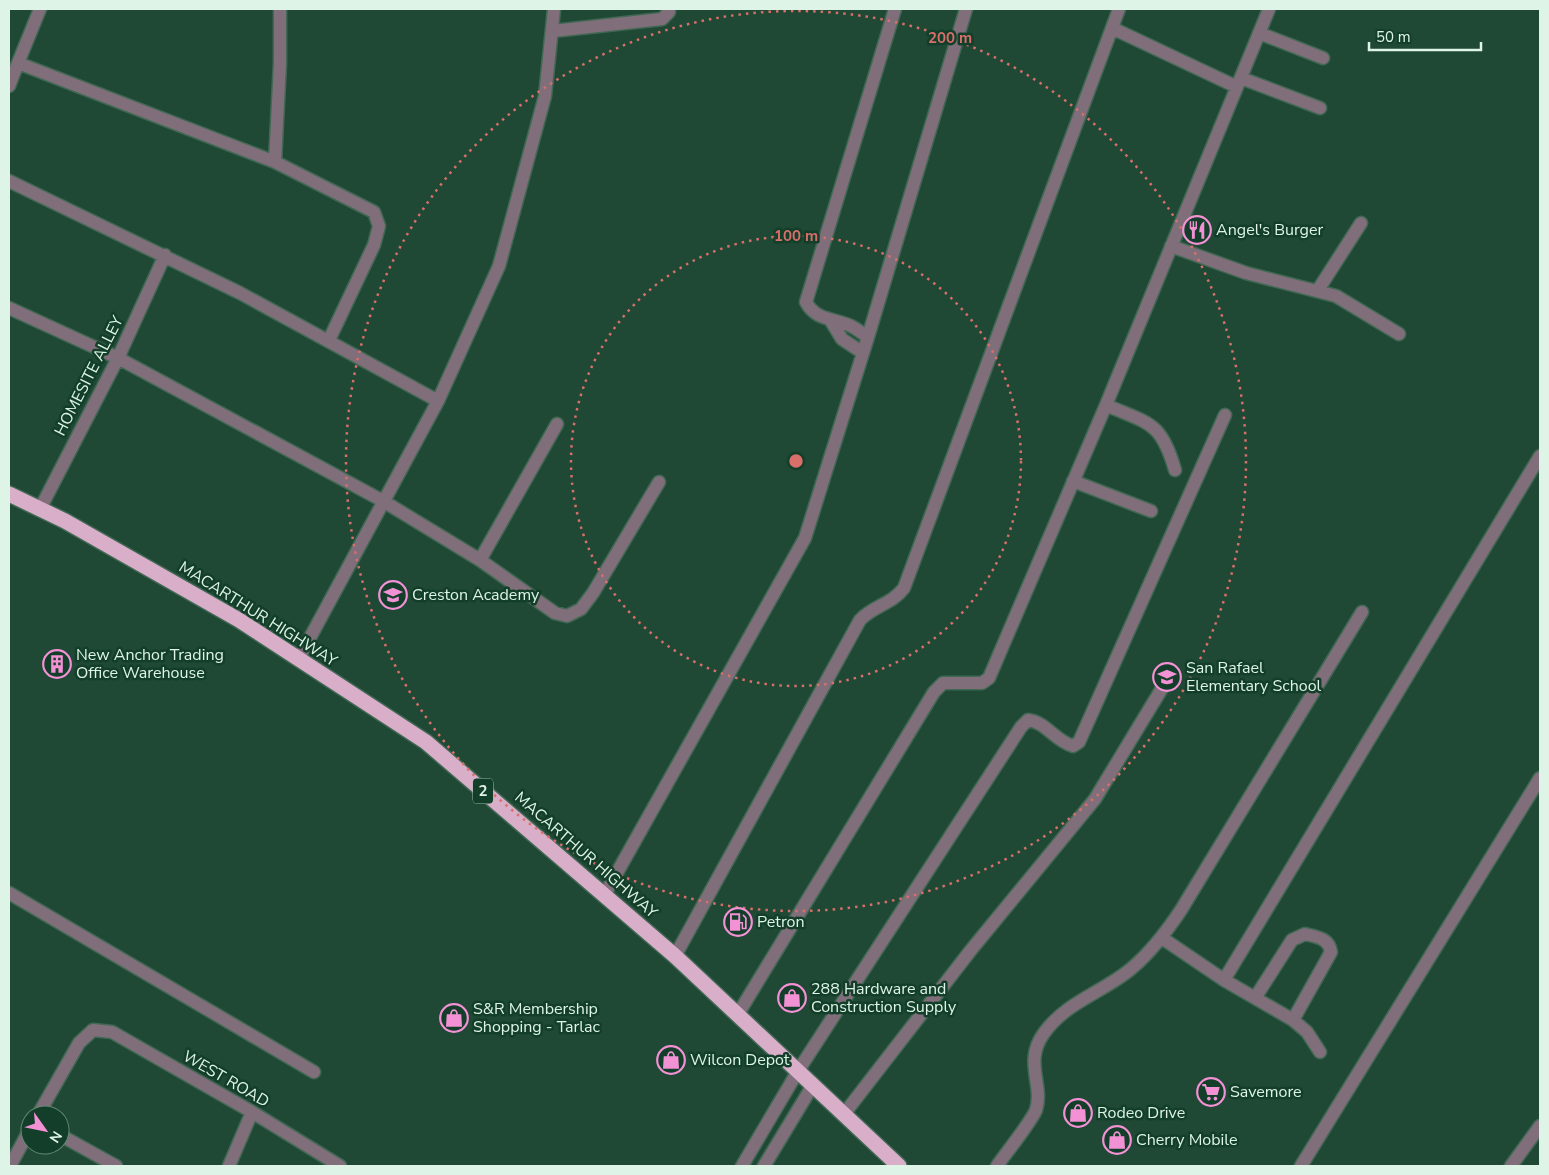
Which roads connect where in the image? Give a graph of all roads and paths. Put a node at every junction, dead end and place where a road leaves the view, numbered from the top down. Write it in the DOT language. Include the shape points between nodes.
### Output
graph roads {
  1 [pos="40,9"];
  2 [pos="280,9"];
  3 [pos="554,9"];
  4 [pos="669,9"];
  5 [pos="894,9"];
  6 [pos="966,9"];
  7 [pos="1119,9"];
  8 [pos="1269,9"];
  9 [pos="1112,28"];
  10 [pos="553,31"];
  11 [pos="1259,33"];
  12 [pos="1323,58"];
  13 [pos="18,63"];
  14 [pos="1239,83"];
  15 [pos="9,86"];
  16 [pos="1320,108"];
  17 [pos="275,162"];
  18 [pos="9,181"];
  19 [pos="1361,223"];
  20 [pos="1171,246"];
  21 [pos="165,255"];
  22 [pos="1318,290"];
  23 [pos="9,308"];
  24 [pos="831,321"];
  25 [pos="1399,334"];
  26 [pos="868,337"];
  27 [pos="329,340"];
  28 [pos="864,353"];
  29 [pos="118,358"];
  30 [pos="438,401"];
  31 [pos="1106,405"];
  32 [pos="1225,415"];
  33 [pos="557,424"];
  34 [pos="1540,456"];
  35 [pos="1175,470"];
  36 [pos="1073,481"];
  37 [pos="659,482"];
  38 [pos="9,494"];
  39 [pos="383,500"];
  40 [pos="40,509"];
  41 [pos="1151,511"];
  42 [pos="480,560"];
  43 [pos="1362,612"];
  44 [pos="299,658"];
  45 [pos="1164,685"];
  46 [pos="1540,778"];
  47 [pos="9,893"];
  48 [pos="605,894"];
  49 [pos="1162,938"];
  50 [pos="675,956"];
  51 [pos="1224,980"];
  52 [pos="1255,998"];
  53 [pos="738,1014"];
  54 [pos="1293,1020"];
  55 [pos="1320,1052"];
  56 [pos="798,1071"];
  57 [pos="314,1072"];
  58 [pos="813,1085"];
  59 [pos="44,1105"];
  60 [pos="252,1112"];
  61 [pos="844,1114"];
  62 [pos="1540,1126"];
  63 [pos="70,1141"];
  64 [pos="20,1148"];
  65 [pos="108,1164"];
  66 [pos="10,1166"];
  67 [pos="229,1166"];
  68 [pos="340,1166"];
  69 [pos="742,1166"];
  70 [pos="764,1166"];
  71 [pos="899,1166"];
  72 [pos="997,1166"];
  73 [pos="1300,1166"];
  74 [pos="1511,1166"];
  1 -- 13 [label="street"];
  2 -- 17 [label="street"];
  3 -- 10 [label="street"];
  4 -- 10 [label="street" via="662,19"];
  5 -- 24 [label="street" via="808,290 806,302 811,311"];
  6 -- 26 [label="street"];
  7 -- 9 [label="street"];
  8 -- 11 [label="street"];
  9 -- 14 [label="street"];
  9 -- 50 [label="street" via="904,588 895,599 870,610 860,620"];
  10 -- 30 [label="street" via="545,96 510,230 483,304"];
  11 -- 12 [label="street"];
  11 -- 14 [label="street"];
  13 -- 15 [label="street"];
  13 -- 17 [label="street"];
  14 -- 16 [label="street"];
  14 -- 20 [label="street"];
  17 -- 27 [label="street" via="374,212 379,226 374,246"];
  18 -- 21 [label="street"];
  19 -- 22 [label="street"];
  20 -- 22 [label="street" via="1246,273"];
  20 -- 31 [label="street"];
  21 -- 27 [label="street"];
  21 -- 29 [label="street, HOMESITE ALLEY"];
  22 -- 25 [label="street" via="1336,296"];
  23 -- 29 [label="street"];
  24 -- 26 [label="street" via="850,325"];
  24 -- 28 [label="street" via="842,339"];
  26 -- 28 [label="street"];
  27 -- 30 [label="street"];
  28 -- 48 [label="street" via="800,549"];
  29 -- 39 [label="street"];
  29 -- 40 [label="street, HOMESITE ALLEY"];
  30 -- 39 [label="street"];
  31 -- 35 [label="street" via="1157,429 1164,438"];
  31 -- 36 [label="street"];
  32 -- 56 [label="street" via="1079,742 1073,746 1065,744 1036,721 1028,720 1021,728"];
  33 -- 42 [label="street"];
  34 -- 51 [label="street"];
  36 -- 41 [label="street"];
  36 -- 53 [label="street" via="989,678 982,683 943,683 934,692"];
  37 -- 42 [label="street" via="593,593 581,608 568,616 555,613"];
  38 -- 40 [label="highway, MACARTHUR HIGHWAY / 2"];
  39 -- 42 [label="street"];
  39 -- 44 [label="street"];
  40 -- 44 [label="highway, MACARTHUR HIGHWAY / 2" via="198,596"];
  43 -- 49 [label="street"];
  44 -- 48 [label="highway, MACARTHUR HIGHWAY / 2" via="426,742"];
  45 -- 61 [label="street" via="1095,799 971,950"];
  46 -- 73 [label="street"];
  47 -- 57 [label="street"];
  48 -- 50 [label="highway, MACARTHUR HIGHWAY / 2"];
  49 -- 51 [label="street"];
  49 -- 72 [label="street" via="1132,968 1072,1005 1044,1033 1036,1051 1036,1111"];
  50 -- 53 [label="highway, MACARTHUR HIGHWAY / 2"];
  51 -- 52 [label="street"];
  52 -- 54 [label="street"];
  52 -- 54 [label="street" via="1292,940 1305,934 1324,939 1331,952"];
  53 -- 56 [label="highway, MACARTHUR HIGHWAY / 2"];
  54 -- 55 [label="street" via="1307,1032"];
  56 -- 58 [label="highway, MACARTHUR HIGHWAY / 2"];
  56 -- 69 [label="street"];
  58 -- 61 [label="highway, MACARTHUR HIGHWAY / 2"];
  58 -- 70 [label="street"];
  59 -- 60 [label="street, WEST ROAD" via="80,1044 93,1030 112,1032"];
  60 -- 67 [label="street"];
  60 -- 68 [label="street, WEST ROAD"];
  61 -- 71 [label="highway, MACARTHUR HIGHWAY / 2"];
  62 -- 74 [label="street"];
  63 -- 65 [label="street"];
  64 -- 66 [label="street"];
}
